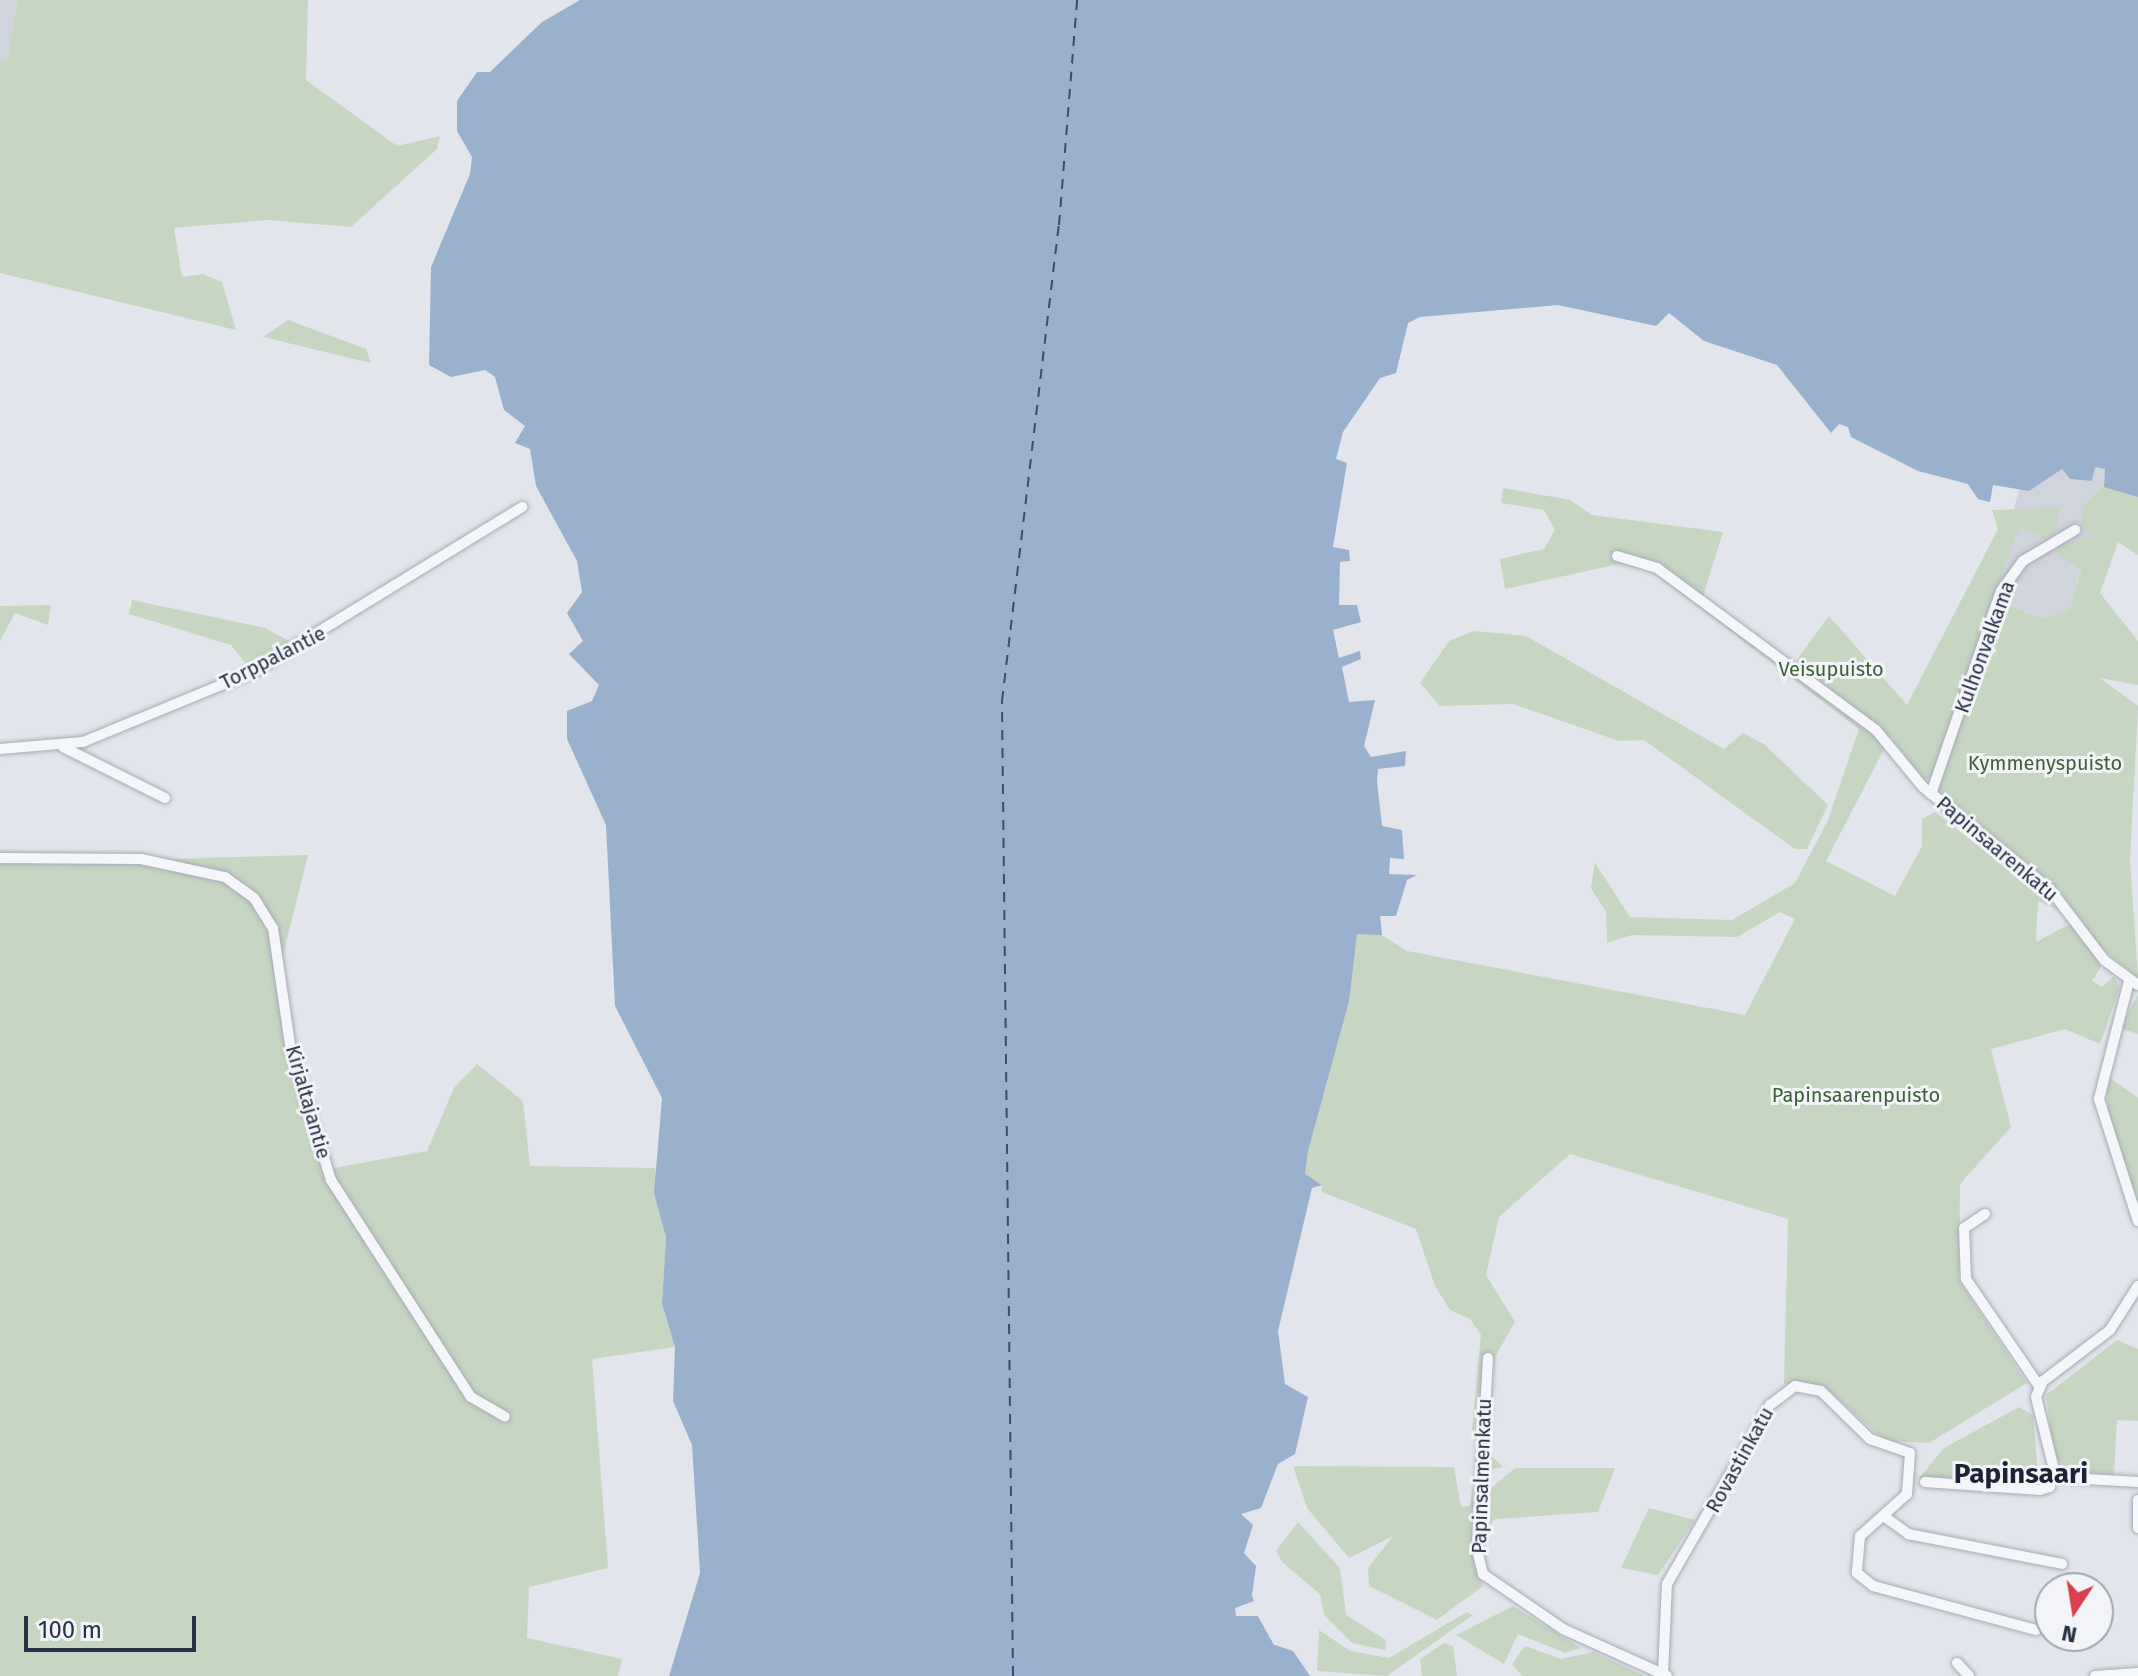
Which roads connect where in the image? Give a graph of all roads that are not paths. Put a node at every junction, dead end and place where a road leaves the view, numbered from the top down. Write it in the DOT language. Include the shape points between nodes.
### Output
graph roads {
  1 [pos="522,507"];
  2 [pos="2075,530"];
  3 [pos="1617,556"];
  4 [pos="63,747"];
  5 [pos="0,749"];
  6 [pos="1931,794"];
  7 [pos="165,798"];
  8 [pos="0,858"];
  9 [pos="2134,983"];
  10 [pos="1985,1214"];
  11 [pos="2138,1221"];
  12 [pos="2138,1286"];
  13 [pos="1488,1358"];
  14 [pos="2037,1391"];
  15 [pos="505,1417"];
  16 [pos="2054,1469"];
  17 [pos="1925,1482"];
  18 [pos="2138,1482"];
  19 [pos="2138,1500"];
  20 [pos="1885,1517"];
  21 [pos="2138,1528"];
  22 [pos="2062,1564"];
  23 [pos="2034,1629"];
  24 [pos="1957,1663"];
  25 [pos="2138,1673"];
  26 [pos="1665,1675"];
  27 [pos="1969,1676"];
  28 [pos="2095,1676"];
  1 -- 4 [label="street, Torppalantie" via="284,657"];
  2 -- 6 [label="street, Kulhonvalkama" via="2023,561 2001,591"];
  3 -- 6 [label="street, Papinsaarenkatu" via="1653,565 1876,730"];
  4 -- 5 [label="street, Torppalantie"];
  4 -- 7 [label="street"];
  6 -- 9 [label="street, Papinsaarenkatu" via="2050,889"];
  8 -- 15 [label="street, Kirjaltajantie" via="141,859 225,877 248,891 273,928 291,1051 331,1180 471,1397"];
  9 -- 11 [label="street" via="2099,1099"];
  10 -- 14 [label="street" via="1964,1228 1966,1279"];
  12 -- 14 [label="street" via="2110,1330"];
  13 -- 26 [label="street, Papinsalmenkatu" via="1479,1456 1483,1574 1577,1637"];
  14 -- 16 [label="street"];
  16 -- 17 [label="street" via="2050,1487 2040,1490"];
  16 -- 18 [label="street" via="2069,1478"];
  19 -- 21 [label="street"];
  20 -- 22 [label="street" via="1908,1534"];
  20 -- 23 [label="street" via="1855,1547 1865,1579"];
  20 -- 26 [label="street, Rovastinkatu" via="1907,1494 1910,1453 1870,1439 1821,1391 1795,1386 1778,1395 1667,1584"];
  24 -- 27 [label="street"];
  25 -- 28 [label="street"];
}
